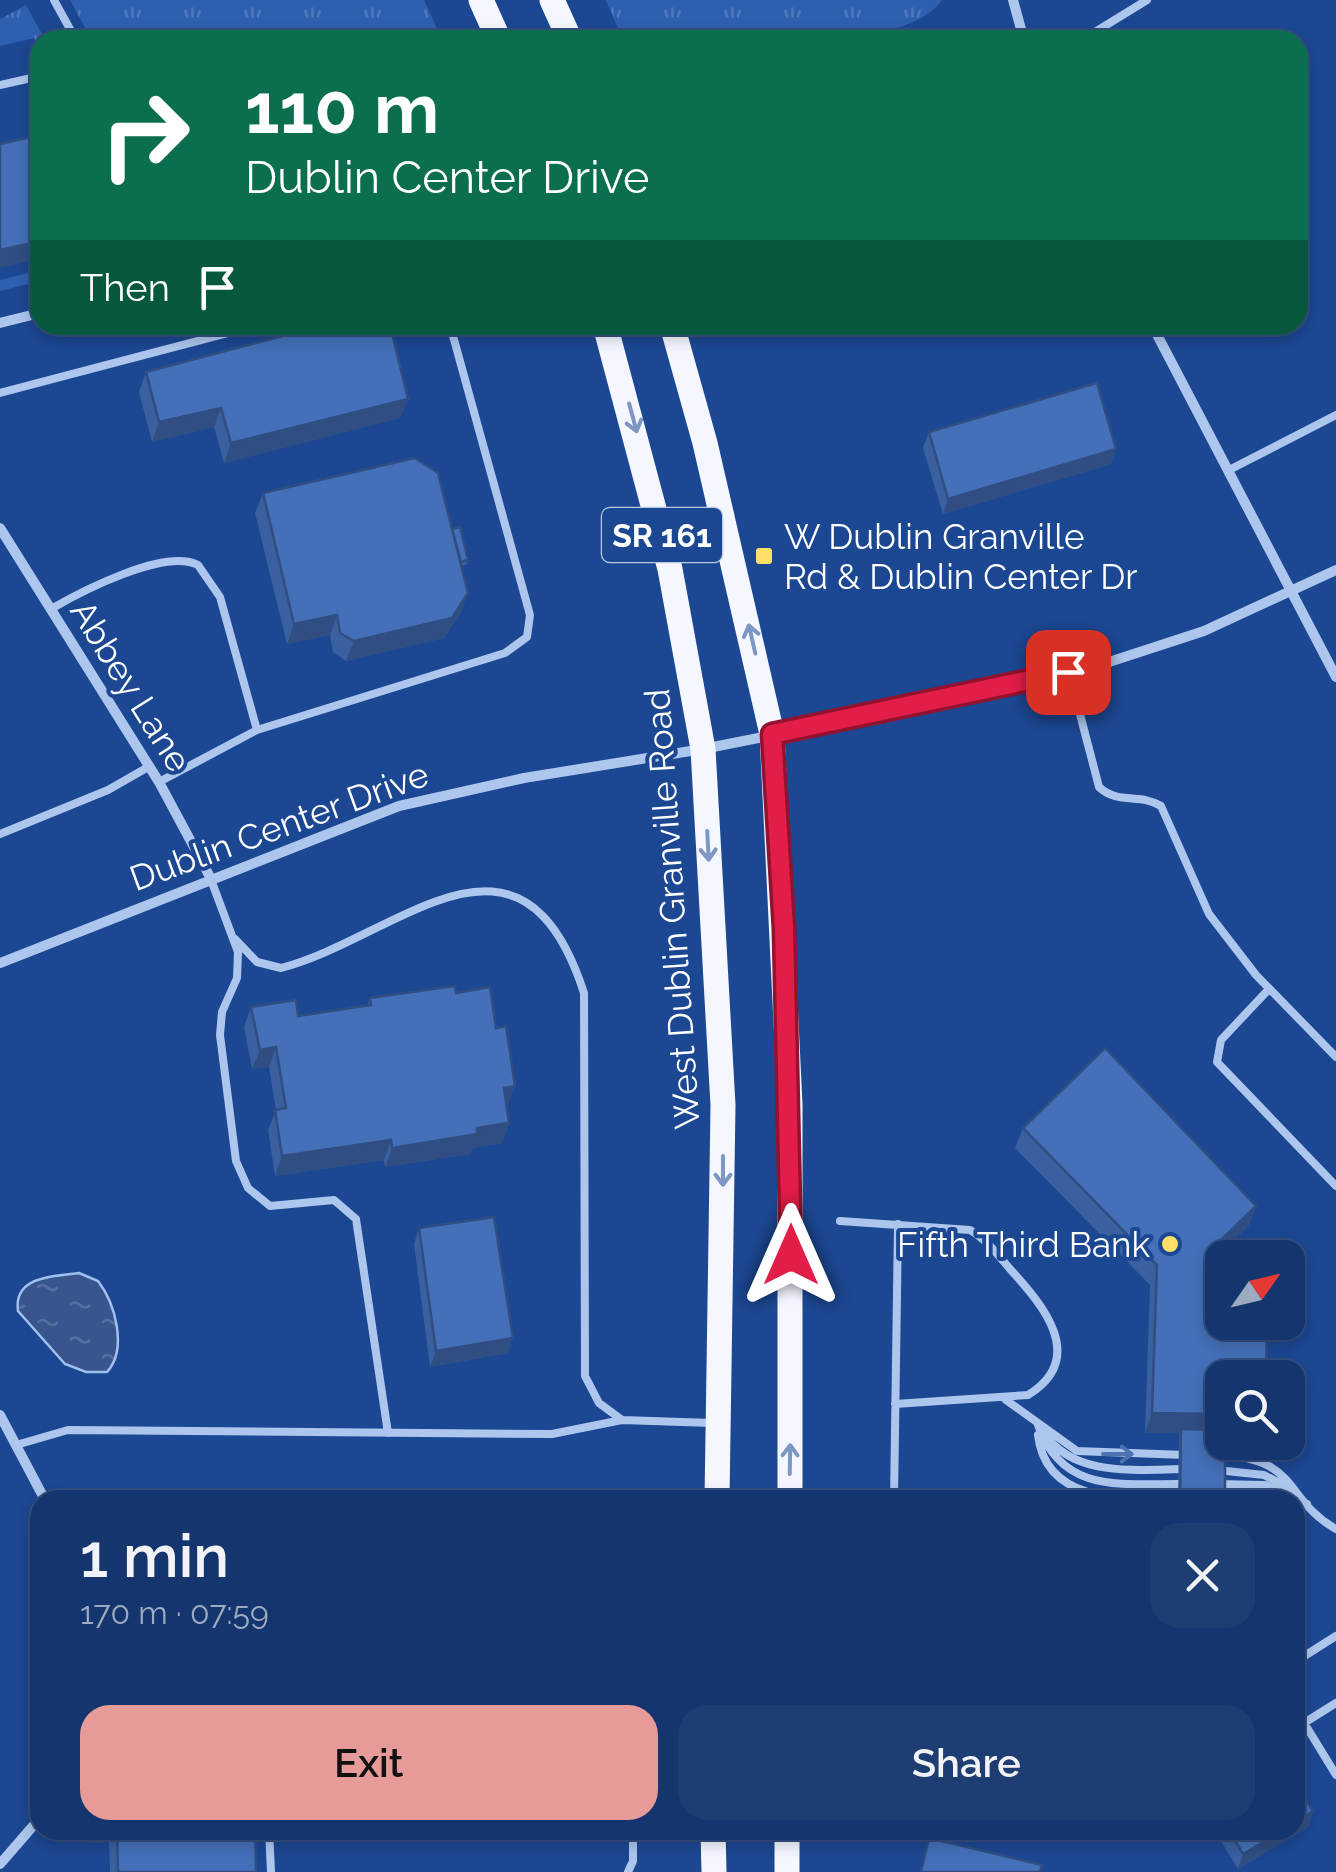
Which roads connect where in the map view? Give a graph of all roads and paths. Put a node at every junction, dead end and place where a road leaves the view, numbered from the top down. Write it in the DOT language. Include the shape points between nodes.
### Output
graph roads {
  1 [pos="54,0"];
  2 [pos="481,0"];
  3 [pos="552,0"];
  4 [pos="1014,0"];
  5 [pos="1147,0"];
  6 [pos="70,30"];
  7 [pos="494,30"];
  8 [pos="566,30"];
  9 [pos="1022,30"];
  10 [pos="1098,30"];
  11 [pos="30,78"];
  12 [pos="0,85"];
  13 [pos="30,316"];
  14 [pos="0,323"];
  15 [pos="220,335"];
  16 [pos="453,335"];
  17 [pos="608,335"];
  18 [pos="675,335"];
  19 [pos="1157,335"];
  20 [pos="0,393"];
  21 [pos="1336,415"];
  22 [pos="1229,470"];
  23 [pos="0,528"];
  24 [pos="1336,570"];
  25 [pos="1293,591"];
  26 [pos="51,609"];
  27 [pos="1068,672"];
  28 [pos="1336,677"];
  29 [pos="256,730"];
  30 [pos="772,734"];
  31 [pos="703,749"];
  32 [pos="150,766"];
  33 [pos="160,782"];
  34 [pos="0,834"];
  35 [pos="210,877"];
  36 [pos="235,938"];
  37 [pos="0,963"];
  38 [pos="1270,989"];
  39 [pos="1336,1057"];
  40 [pos="1336,1186"];
  41 [pos="840,1221"];
  42 [pos="898,1224"];
  43 [pos="1005,1400"];
  44 [pos="895,1404"];
  45 [pos="0,1416"];
  46 [pos="622,1420"];
  47 [pos="1036,1421"];
  48 [pos="718,1423"];
  49 [pos="388,1433"];
  50 [pos="16,1445"];
  51 [pos="1194,1455"];
  52 [pos="1258,1460"];
  53 [pos="1194,1470"];
  54 [pos="1208,1470"];
  55 [pos="1194,1484"];
  56 [pos="1208,1484"];
  57 [pos="39,1490"];
  58 [pos="717,1490"];
  59 [pos="790,1490"];
  60 [pos="894,1490"];
  61 [pos="1078,1490"];
  62 [pos="1279,1490"];
  63 [pos="1291,1490"];
  64 [pos="1298,1490"];
  65 [pos="1305,1501"];
  66 [pos="1305,1504"];
  67 [pos="1305,1504"];
  68 [pos="1305,1508"];
  69 [pos="1313,1512"];
  70 [pos="1336,1529"];
  71 [pos="1336,1636"];
  72 [pos="1305,1656"];
  73 [pos="1336,1703"];
  74 [pos="1305,1723"];
  75 [pos="1305,1726"];
  76 [pos="1336,1774"];
  77 [pos="30,1830"];
  78 [pos="269,1840"];
  79 [pos="633,1840"];
  80 [pos="713,1840"];
  81 [pos="787,1840"];
  82 [pos="0,1864"];
  83 [pos="271,1872"];
  84 [pos="628,1872"];
  85 [pos="714,1872"];
  86 [pos="787,1872"];
  1 -- 6 [label="lane"];
  2 -- 7 [label="main road"];
  3 -- 8 [label="main road"];
  4 -- 9 [label="street"];
  5 -- 10 [label="lane"];
  11 -- 12 [label="lane"];
  13 -- 14 [label="street"];
  15 -- 20 [label="lane"];
  16 -- 29 [label="lane" via="530,615 527,637 505,653"];
  17 -- 31 [label="main road, West Dublin Granville Road / SR 161, one-way" via="666,552"];
  30 -- 18 [label="main road, SR 161, one-way"];
  19 -- 22 [label="street"];
  21 -- 22 [label="lane"];
  22 -- 25 [label="street"];
  23 -- 26 [label="street, Abbey Lane"];
  24 -- 25 [label="street, Dublin Center Drive"];
  25 -- 27 [label="street, Dublin Center Drive" via="1204,631"];
  25 -- 28 [label="street"];
  26 -- 29 [label="lane" via="168,561 198,565 220,597"];
  26 -- 32 [label="street, Abbey Lane"];
  27 -- 30 [label="street, Dublin Center Drive"];
  27 -- 38 [label="lane" via="1099,787 1164,810 1209,914"];
  29 -- 33 [label="lane"];
  30 -- 31 [label="street, Dublin Center Drive"];
  59 -- 30 [label="main road, SR 161, one-way" via="790,1104"];
  31 -- 35 [label="street, Dublin Center Drive" via="416,802"];
  31 -- 48 [label="main road, West Dublin Granville Road / SR 161, one-way" via="722,1105"];
  32 -- 33 [label="street, Abbey Lane"];
  32 -- 34 [label="lane"];
  33 -- 35 [label="street, Abbey Lane"];
  35 -- 36 [label="lane"];
  35 -- 37 [label="street, Dublin Center Drive"];
  36 -- 46 [label="lane" via="257,962 281,968 471,890 502,892 547,925 584,993 585,1376 599,1403"];
  36 -- 49 [label="lane" via="239,966 220,1035 238,1171 254,1196 270,1206 334,1200 356,1219"];
  38 -- 39 [label="lane"];
  38 -- 40 [label="lane" via="1221,1040 1218,1062"];
  41 -- 42 [label="lane"];
  42 -- 43 [label="lane" via="975,1232 1048,1314 1057,1347 1052,1372 1033,1392"];
  42 -- 44 [label="lane"];
  43 -- 44 [label="lane"];
  43 -- 47 [label="lane"];
  44 -- 60 [label="lane"];
  45 -- 50 [label="street"];
  46 -- 48 [label="lane"];
  46 -- 49 [label="lane" via="552,1434"];
  47 -- 51 [label="lane, one-way" via="1076,1452"];
  47 -- 53 [label="lane" via="1078,1463"];
  47 -- 55 [label="lane" via="1052,1456 1091,1480"];
  47 -- 61 [label="lane" via="1045,1463"];
  48 -- 58 [label="main road, West Dublin Granville Road / SR 161"];
  49 -- 50 [label="lane" via="68,1430"];
  50 -- 57 [label="street"];
  52 -- 64 [label="lane"];
  54 -- 63 [label="lane" via="1272,1478"];
  56 -- 62 [label="lane"];
  65 -- 69 [label="lane"];
  66 -- 69 [label="lane"];
  67 -- 69 [label="lane"];
  68 -- 69 [label="lane"];
  69 -- 70 [label="lane"];
  71 -- 72 [label="lane"];
  73 -- 74 [label="lane"];
  75 -- 76 [label="lane"];
  77 -- 82 [label="street"];
  78 -- 83 [label="lane"];
  79 -- 84 [label="lane"];
  80 -- 85 [label="main road"];
  81 -- 86 [label="main road"];
}
